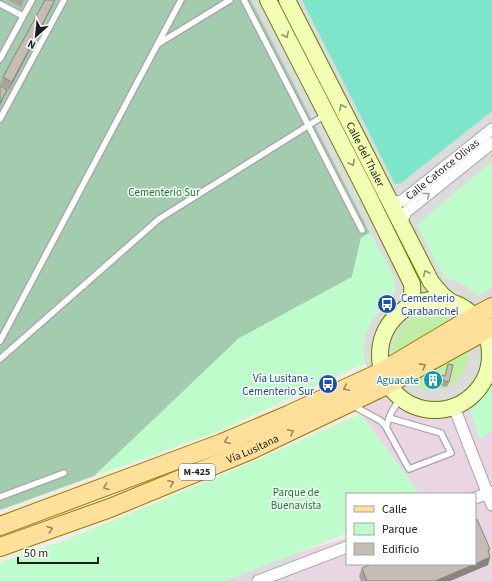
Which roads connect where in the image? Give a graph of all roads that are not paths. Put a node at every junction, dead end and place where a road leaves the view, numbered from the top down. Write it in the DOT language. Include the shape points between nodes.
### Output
graph roads {
  1 [pos="32,0"];
  2 [pos="64,0"];
  3 [pos="181,0"];
  4 [pos="230,0"];
  5 [pos="244,0"];
  6 [pos="268,0"];
  7 [pos="287,0"];
  8 [pos="0,4"];
  9 [pos="23,16"];
  10 [pos="157,45"];
  11 [pos="0,59"];
  12 [pos="327,114"];
  13 [pos="0,119"];
  14 [pos="309,126"];
  15 [pos="492,128"];
  16 [pos="492,143"];
  17 [pos="389,199"];
  18 [pos="401,223"];
  19 [pos="362,230"];
  20 [pos="451,302"];
  21 [pos="492,307"];
  22 [pos="406,308"];
  23 [pos="475,316"];
  24 [pos="489,329"];
  25 [pos="0,341"];
  26 [pos="0,359"];
  27 [pos="390,384"];
  28 [pos="350,404"];
  29 [pos="454,407"];
  30 [pos="389,418"];
  31 [pos="386,427"];
  32 [pos="64,474"];
  33 [pos="490,493"];
  34 [pos="0,497"];
  35 [pos="476,498"];
  36 [pos="492,505"];
  37 [pos="0,526"];
  38 [pos="0,547"];
  39 [pos="346,547"];
  40 [pos="271,579"];
  41 [pos="258,581"];
  1 -- 9 [label="lane"];
  2 -- 13 [label="lane"];
  3 -- 10 [label="lane"];
  4 -- 10 [label="lane"];
  5 -- 14 [label="lane"];
  6 -- 12 [label="street, Calle del Thaler, one-way"];
  17 -- 7 [label="street, Calle del Thaler, one-way"];
  8 -- 9 [label="lane"];
  9 -- 11 [label="lane"];
  10 -- 25 [label="lane"];
  12 -- 14 [label="lane"];
  12 -- 22 [label="street, Calle del Thaler, one-way" via="412,284 412,299"];
  14 -- 19 [label="lane"];
  14 -- 26 [label="lane" via="159,219"];
  15 -- 17 [label="street, Calle Catorce Olivas" via="402,201"];
  18 -- 16 [label="street, Calle Catorce Olivas, one-way" via="406,212"];
  17 -- 18 [label="street, Calle del Thaler"];
  20 -- 18 [label="street, Calle del Thaler, one-way" via="442,296 431,282"];
  20 -- 22 [label="street" via="428,299"];
  20 -- 23 [label="street"];
  21 -- 23 [label="main road, M-425"];
  22 -- 27 [label="street" via="391,322 383,336 380,356"];
  23 -- 24 [label="street"];
  23 -- 27 [label="main road, M-425"];
  27 -- 24 [label="main road, M-425, one-way"];
  24 -- 29 [label="street" via="491,355 488,372 480,388 468,400"];
  27 -- 28 [label="main road, Vía Lusitana / M-425"];
  27 -- 29 [label="street" via="416,407 435,410"];
  27 -- 30 [label="lane"];
  27 -- 37 [label="main road, Vía Lusitana / M-425, one-way" via="288,415 222,443"];
  28 -- 31 [label="lane" via="381,421"];
  38 -- 28 [label="main road, Vía Lusitana / M-425, one-way" via="110,508 251,450"];
  29 -- 33 [label="street"];
  30 -- 31 [label="lane"];
  30 -- 31 [label="lane" via="442,433 451,453 409,469"];
  32 -- 34 [label="lane"];
  33 -- 35 [label="street"];
  33 -- 36 [label="street"];
  39 -- 40 [label="street"];
  40 -- 41 [label="street"];
}
